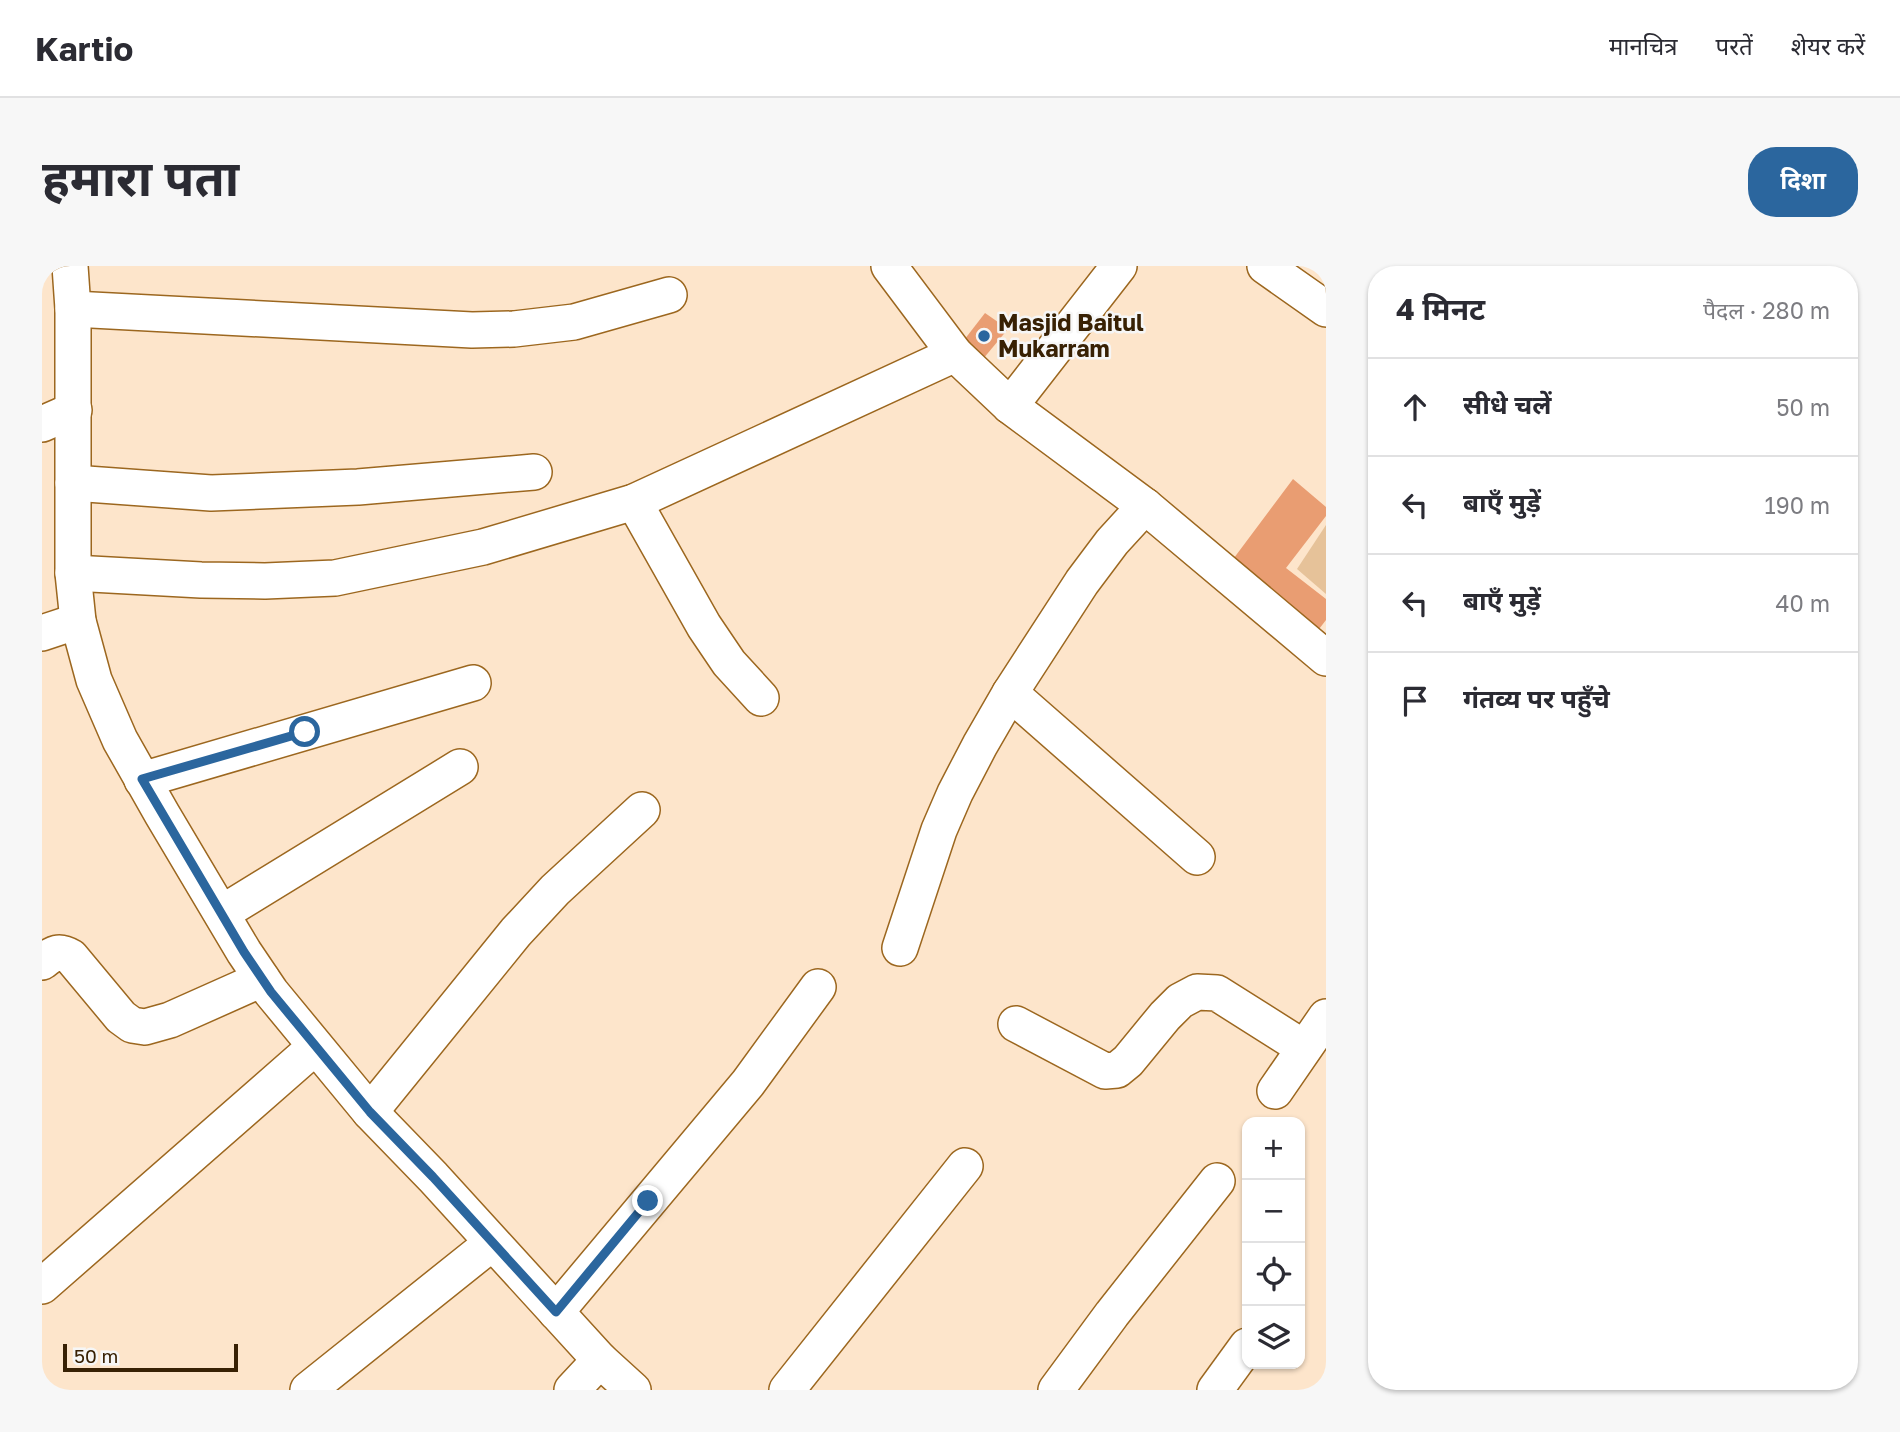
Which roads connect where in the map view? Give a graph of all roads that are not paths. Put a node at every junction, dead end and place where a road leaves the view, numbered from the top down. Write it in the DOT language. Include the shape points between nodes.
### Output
graph roads {
  1 [pos="70,266"];
  2 [pos="889,266"];
  3 [pos="1119,266"];
  4 [pos="1265,266"];
  5 [pos="669,295"];
  6 [pos="73,309"];
  7 [pos="1326,309"];
  8 [pos="955,354"];
  9 [pos="1010,405"];
  10 [pos="74,410"];
  11 [pos="42,424"];
  12 [pos="534,472"];
  13 [pos="73,483"];
  14 [pos="634,502"];
  15 [pos="1145,506"];
  16 [pos="73,573"];
  17 [pos="78,621"];
  18 [pos="42,633"];
  19 [pos="1326,658"];
  20 [pos="473,682"];
  21 [pos="1010,693"];
  22 [pos="761,698"];
  23 [pos="460,767"];
  24 [pos="142,779"];
  25 [pos="642,810"];
  26 [pos="1197,857"];
  27 [pos="222,913"];
  28 [pos="900,948"];
  29 [pos="42,962"];
  30 [pos="262,979"];
  31 [pos="818,987"];
  32 [pos="1326,1017"];
  33 [pos="1016,1024"];
  34 [pos="315,1046"];
  35 [pos="1304,1048"];
  36 [pos="1275,1091"];
  37 [pos="370,1112"];
  38 [pos="965,1166"];
  39 [pos="1217,1181"];
  40 [pos="492,1243"];
  41 [pos="42,1286"];
  42 [pos="556,1312"];
  43 [pos="1242,1353"];
  44 [pos="600,1360"];
  45 [pos="308,1390"];
  46 [pos="572,1390"];
  47 [pos="632,1390"];
  48 [pos="787,1390"];
  49 [pos="1056,1390"];
  50 [pos="1215,1390"];
  1 -- 6 [label="street"];
  2 -- 8 [label="street"];
  3 -- 9 [label="street"];
  4 -- 7 [label="street"];
  5 -- 6 [label="street" via="574,322 472,330"];
  6 -- 10 [label="street"];
  8 -- 9 [label="street"];
  8 -- 14 [label="street"];
  9 -- 15 [label="street"];
  10 -- 11 [label="street"];
  10 -- 13 [label="street"];
  12 -- 13 [label="street" via="358,487 211,493"];
  13 -- 16 [label="street"];
  14 -- 16 [label="street" via="483,547 335,578 201,580"];
  14 -- 22 [label="street" via="704,626"];
  15 -- 19 [label="street"];
  15 -- 21 [label="street" via="1082,582"];
  16 -- 17 [label="street"];
  17 -- 18 [label="street"];
  17 -- 24 [label="street" via="94,680"];
  20 -- 24 [label="street"];
  21 -- 26 [label="street"];
  21 -- 28 [label="street" via="939,830"];
  23 -- 27 [label="street"];
  24 -- 27 [label="street"];
  25 -- 37 [label="street" via="516,932"];
  27 -- 30 [label="street"];
  29 -- 30 [label="street" via="63,952 71,957 121,1017 145,1027"];
  30 -- 34 [label="street"];
  31 -- 42 [label="street" via="748,1083"];
  32 -- 35 [label="street"];
  33 -- 35 [label="street" via="1105,1070 1117,1070 1181,1001 1197,992 1217,993"];
  34 -- 37 [label="street"];
  34 -- 41 [label="street"];
  35 -- 36 [label="street"];
  37 -- 40 [label="street"];
  38 -- 48 [label="street"];
  39 -- 49 [label="street"];
  40 -- 42 [label="street"];
  40 -- 45 [label="street"];
  42 -- 44 [label="street"];
  43 -- 50 [label="street"];
  44 -- 46 [label="street"];
  44 -- 47 [label="street"];
}
